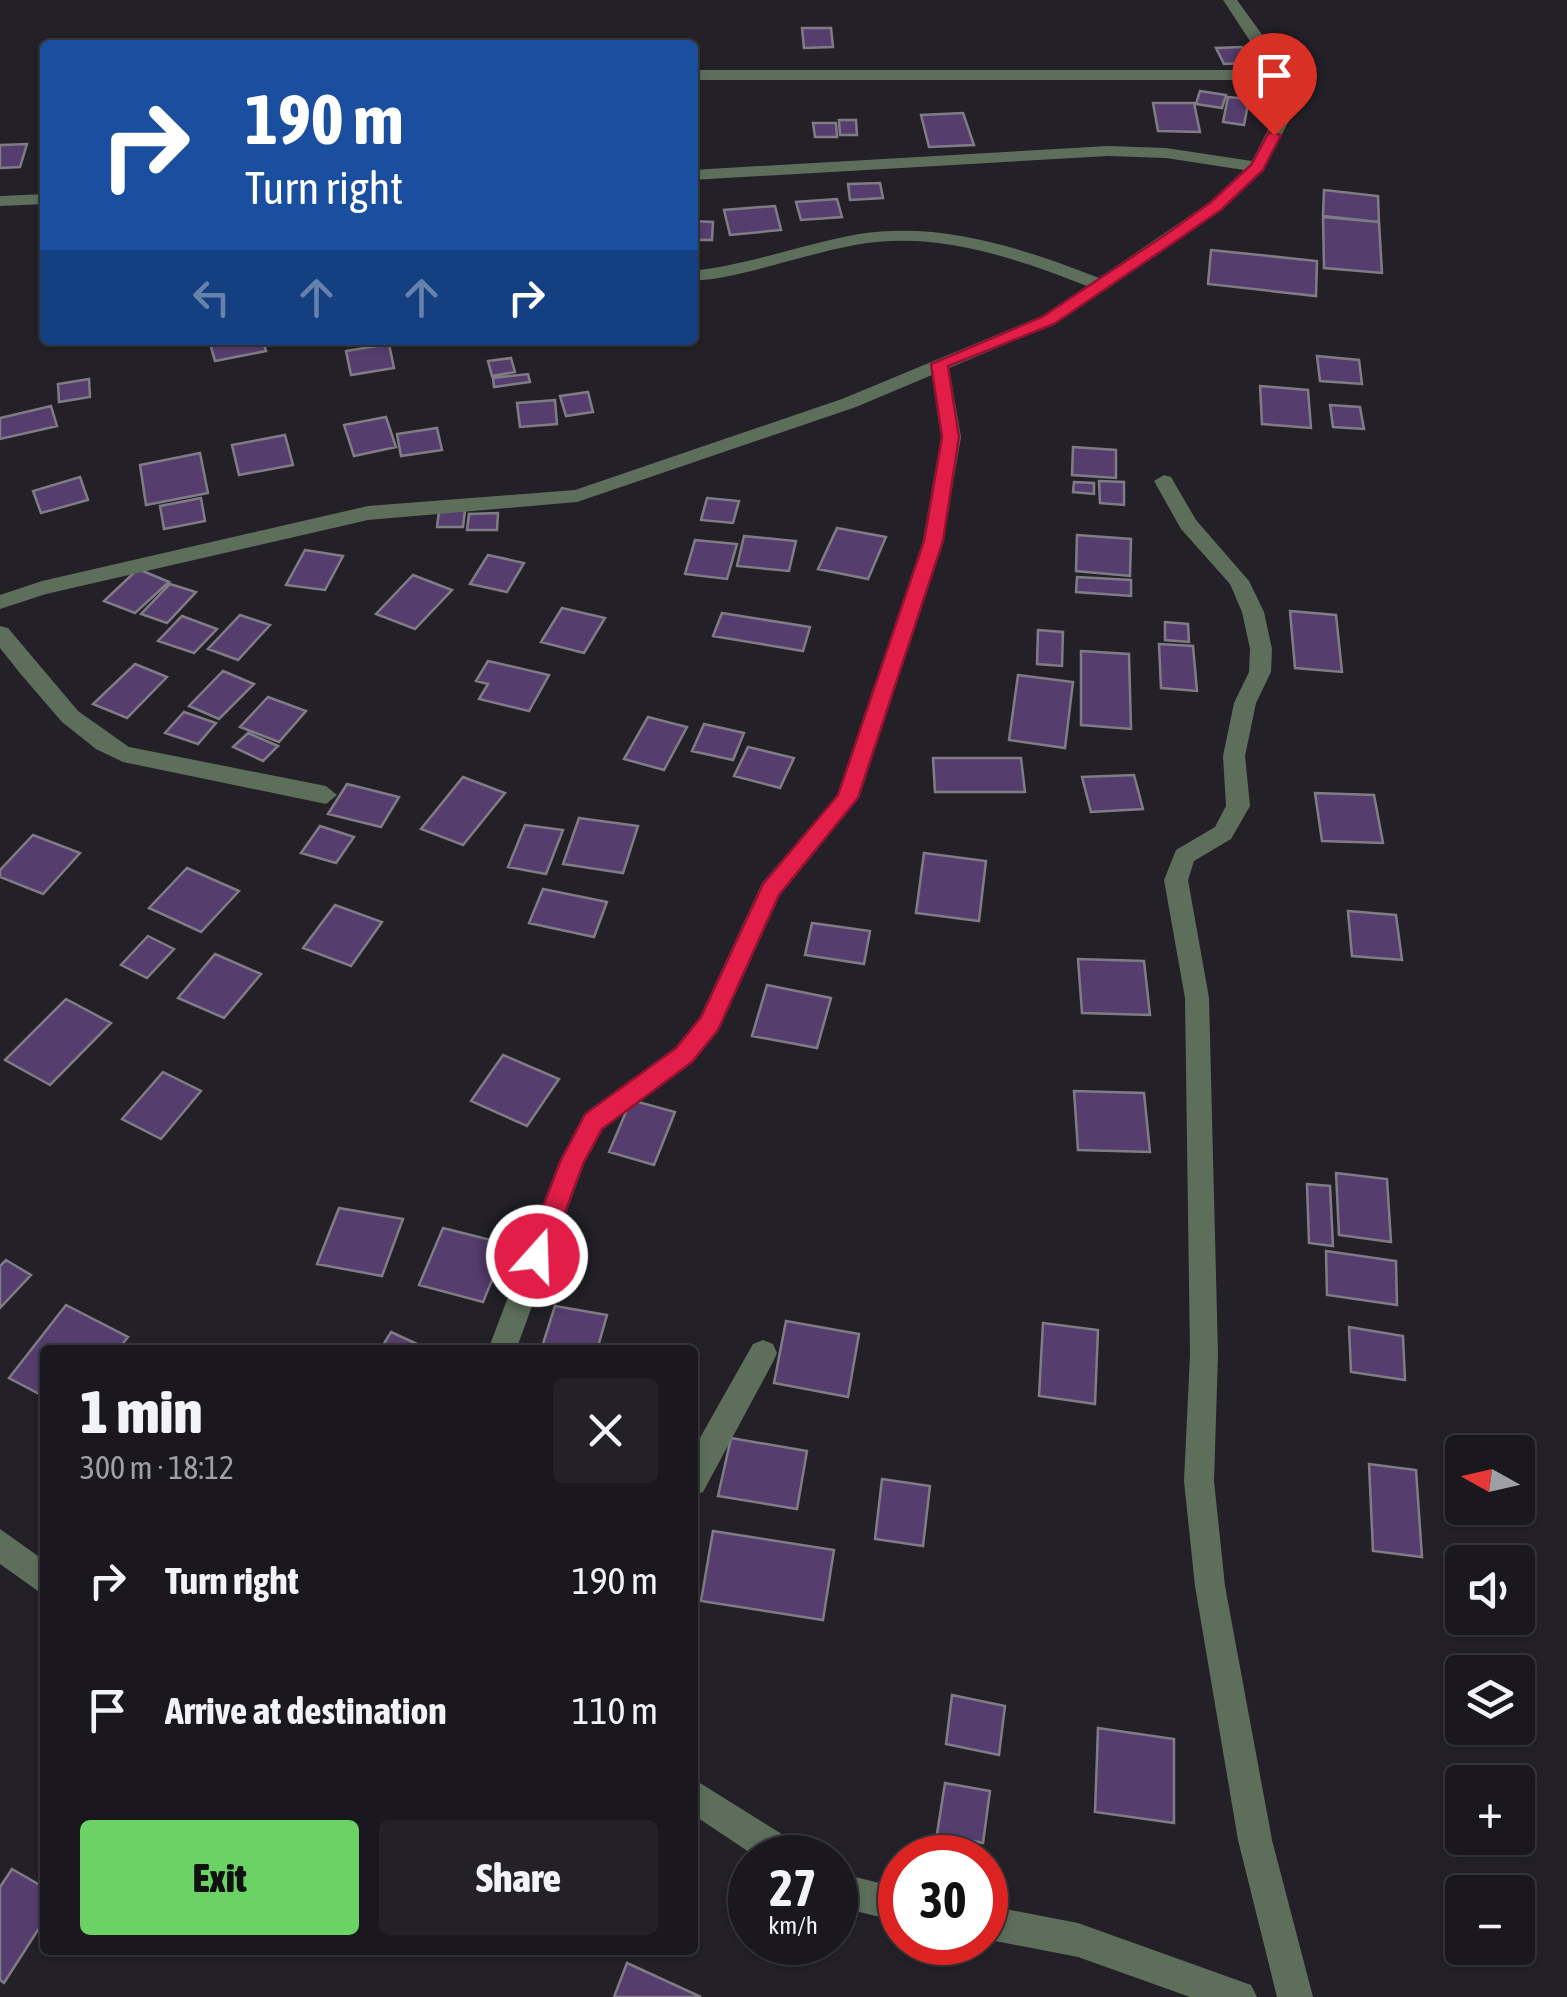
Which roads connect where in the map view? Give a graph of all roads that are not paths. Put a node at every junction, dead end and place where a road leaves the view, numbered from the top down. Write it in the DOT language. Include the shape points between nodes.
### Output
graph roads {
  1 [pos="1230,0"];
  2 [pos="698,75"];
  3 [pos="1280,75"];
  4 [pos="1257,167"];
  5 [pos="698,175"];
  6 [pos="40,200"];
  7 [pos="0,201"];
  8 [pos="698,275"];
  9 [pos="1101,284"];
  10 [pos="940,364"];
  11 [pos="1164,482"];
  12 [pos="0,602"];
  13 [pos="0,632"];
  14 [pos="326,796"];
  15 [pos="504,1345"];
  16 [pos="763,1353"];
  17 [pos="698,1471"];
  18 [pos="0,1544"];
  19 [pos="40,1577"];
  20 [pos="698,1798"];
  21 [pos="754,1835"];
  22 [pos="1008,1926"];
  23 [pos="1238,1997"];
  24 [pos="1295,1997"];
  1 -- 3 [label="street"];
  2 -- 3 [label="street"];
  3 -- 4 [label="street" via="1290,103"];
  4 -- 5 [label="street" via="1108,152"];
  4 -- 9 [label="street" via="1216,206"];
  6 -- 7 [label="street"];
  8 -- 9 [label="street" via="863,238 912,235 1012,250"];
  9 -- 10 [label="street" via="1048,320"];
  10 -- 12 [label="street" via="848,403 577,496 368,514"];
  10 -- 15 [label="street" via="950,437 934,541 848,798 770,890 710,1023 684,1055 594,1122 572,1162"];
  11 -- 24 [label="street" via="1188,524 1239,581 1262,649 1234,756 1238,806 1223,833 1184,856 1176,880 1198,998 1203,1516 1254,1840"];
  13 -- 14 [label="street" via="46,692 100,744"];
  16 -- 17 [label="street"];
  18 -- 19 [label="street"];
  20 -- 21 [label="street"];
  22 -- 23 [label="street" via="1078,1940"];
}
